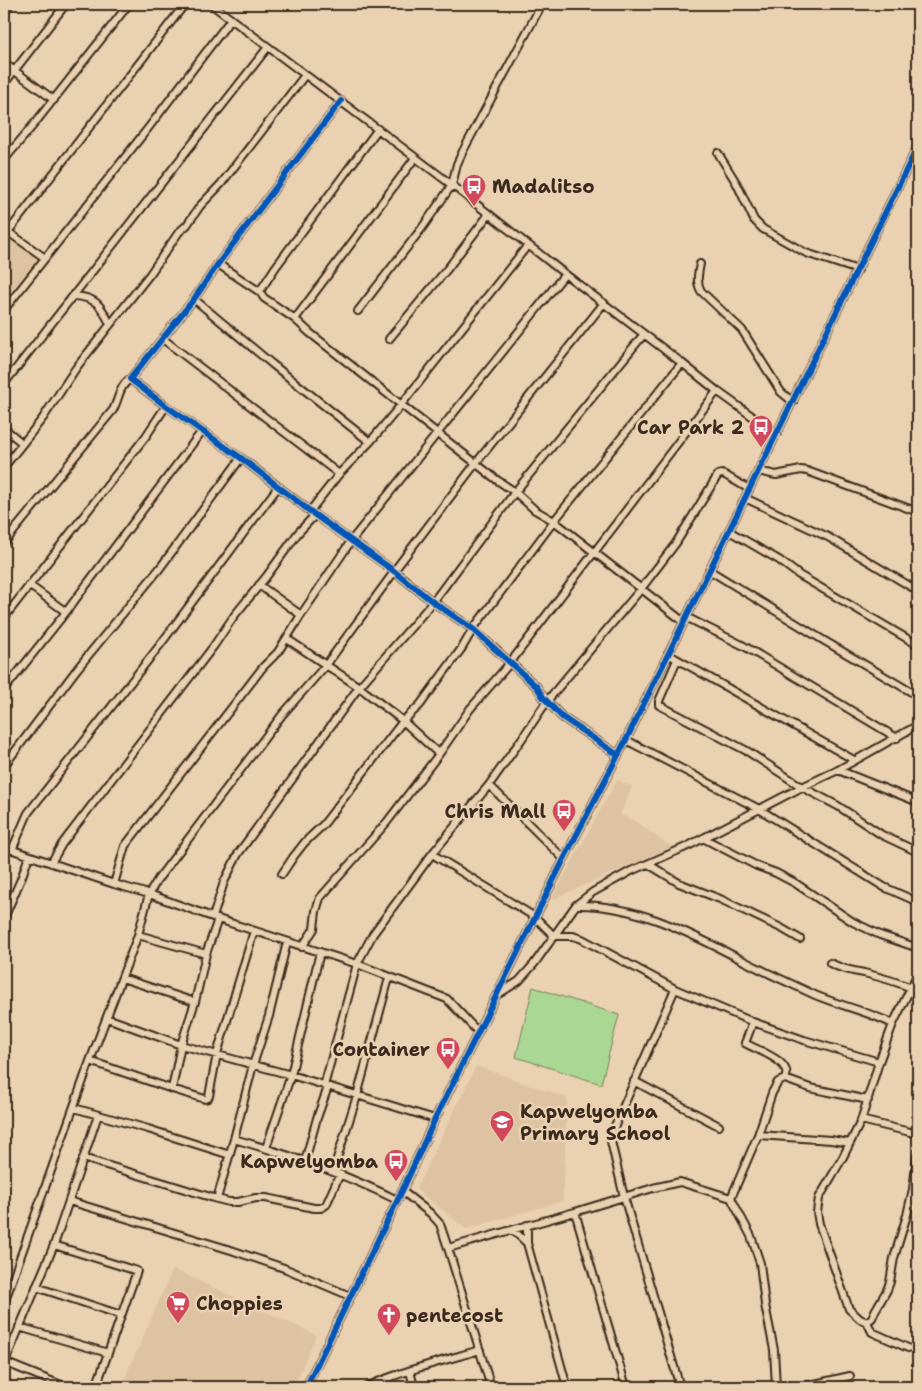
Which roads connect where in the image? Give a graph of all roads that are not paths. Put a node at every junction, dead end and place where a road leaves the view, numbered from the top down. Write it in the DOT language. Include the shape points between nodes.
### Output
graph roads {
  1 [pos="10,4"];
  2 [pos="66,4"];
  3 [pos="129,4"];
  4 [pos="186,4"];
  5 [pos="211,4"];
  6 [pos="542,4"];
  7 [pos="4,12"];
  8 [pos="231,19"];
  9 [pos="268,47"];
  10 [pos="4,63"];
  11 [pos="14,71"];
  12 [pos="304,75"];
  13 [pos="4,84"];
  14 [pos="54,100"];
  15 [pos="341,101"];
  16 [pos="378,129"];
  17 [pos="918,146"];
  18 [pos="718,153"];
  19 [pos="415,158"];
  20 [pos="4,160"];
  21 [pos="452,185"];
  22 [pos="490,214"];
  23 [pos="6,230"];
  24 [pos="528,245"];
  25 [pos="45,258"];
  26 [pos="218,264"];
  27 [pos="700,264"];
  28 [pos="858,270"];
  29 [pos="565,274"];
  30 [pos="260,292"];
  31 [pos="73,296"];
  32 [pos="194,299"];
  33 [pos="604,304"];
  34 [pos="4,310"];
  35 [pos="358,311"];
  36 [pos="295,319"];
  37 [pos="110,324"];
  38 [pos="644,334"];
  39 [pos="163,339"];
  40 [pos="389,339"];
  41 [pos="682,362"];
  42 [pos="130,379"];
  43 [pos="4,384"];
  44 [pos="717,391"];
  45 [pos="793,402"];
  46 [pos="401,405"];
  47 [pos="166,406"];
  48 [pos="4,428"];
  49 [pos="202,431"];
  50 [pos="437,434"];
  51 [pos="777,434"];
  52 [pos="370,442"];
  53 [pos="22,443"];
  54 [pos="241,458"];
  55 [pos="476,463"];
  56 [pos="4,467"];
  57 [pos="758,471"];
  58 [pos="339,474"];
  59 [pos="278,487"];
  60 [pos="749,489"];
  61 [pos="516,492"];
  62 [pos="745,498"];
  63 [pos="918,512"];
  64 [pos="312,513"];
  65 [pos="554,521"];
  66 [pos="729,531"];
  67 [pos="351,541"];
  68 [pos="4,543"];
  69 [pos="595,552"];
  70 [pos="709,570"];
  71 [pos="394,571"];
  72 [pos="29,585"];
  73 [pos="258,585"];
  74 [pos="641,589"];
  75 [pos="918,591"];
  76 [pos="433,602"];
  77 [pos="66,612"];
  78 [pos="301,615"];
  79 [pos="4,618"];
  80 [pos="685,620"];
  81 [pos="473,629"];
  82 [pos="287,639"];
  83 [pos="918,645"];
  84 [pos="668,654"];
  85 [pos="677,660"];
  86 [pos="510,663"];
  87 [pos="326,665"];
  88 [pos="359,687"];
  89 [pos="4,690"];
  90 [pos="918,696"];
  91 [pos="547,701"];
  92 [pos="403,721"];
  93 [pos="918,725"];
  94 [pos="897,738"];
  95 [pos="626,740"];
  96 [pos="439,754"];
  97 [pos="618,755"];
  98 [pos="854,760"];
  99 [pos="4,766"];
  100 [pos="838,770"];
  101 [pos="489,785"];
  102 [pos="802,787"];
  103 [pos="918,802"];
  104 [pos="759,809"];
  105 [pos="703,838"];
  106 [pos="4,847"];
  107 [pos="12,850"];
  108 [pos="918,852"];
  109 [pos="432,854"];
  110 [pos="29,856"];
  111 [pos="564,859"];
  112 [pos="51,862"];
  113 [pos="648,864"];
  114 [pos="282,874"];
  115 [pos="114,884"];
  116 [pos="149,894"];
  117 [pos="918,902"];
  118 [pos="576,904"];
  119 [pos="4,916"];
  120 [pos="535,917"];
  121 [pos="215,918"];
  122 [pos="254,931"];
  123 [pos="138,935"];
  124 [pos="554,936"];
  125 [pos="800,939"];
  126 [pos="287,942"];
  127 [pos="302,947"];
  128 [pos="918,948"];
  129 [pos="320,952"];
  130 [pos="206,954"];
  131 [pos="830,963"];
  132 [pos="357,964"];
  133 [pos="918,974"];
  134 [pos="122,978"];
  135 [pos="389,978"];
  136 [pos="675,988"];
  137 [pos="911,988"];
  138 [pos="496,996"];
  139 [pos="195,1002"];
  140 [pos="107,1018"];
  141 [pos="753,1022"];
  142 [pos="893,1024"];
  143 [pos="478,1032"];
  144 [pos="181,1045"];
  145 [pos="216,1054"];
  146 [pos="90,1061"];
  147 [pos="879,1062"];
  148 [pos="253,1065"];
  149 [pos="291,1075"];
  150 [pos="785,1079"];
  151 [pos="634,1081"];
  152 [pos="326,1087"];
  153 [pos="172,1089"];
  154 [pos="357,1096"];
  155 [pos="868,1100"];
  156 [pos="74,1108"];
  157 [pos="98,1115"];
  158 [pos="435,1119"];
  159 [pos="861,1120"];
  160 [pos="719,1126"];
  161 [pos="918,1134"];
  162 [pos="758,1135"];
  163 [pos="234,1139"];
  164 [pos="850,1143"];
  165 [pos="266,1148"];
  166 [pos="918,1151"];
  167 [pos="230,1155"];
  168 [pos="83,1158"];
  169 [pos="304,1161"];
  170 [pos="333,1171"];
  171 [pos="340,1174"];
  172 [pos="402,1191"];
  173 [pos="624,1197"];
  174 [pos="731,1198"];
  175 [pos="217,1199"];
  176 [pos="397,1200"];
  177 [pos="69,1202"];
  178 [pos="575,1212"];
  179 [pos="527,1225"];
  180 [pos="513,1230"];
  181 [pos="526,1243"];
  182 [pos="54,1245"];
  183 [pos="448,1248"];
  184 [pos="36,1287"];
  185 [pos="350,1296"];
  186 [pos="4,1303"];
  187 [pos="121,1315"];
  188 [pos="867,1322"];
  189 [pos="19,1327"];
  190 [pos="908,1348"];
  191 [pos="480,1350"];
  192 [pos="108,1353"];
  193 [pos="4,1362"];
  194 [pos="410,1371"];
  195 [pos="850,1376"];
  196 [pos="66,1387"];
  197 [pos="96,1387"];
  198 [pos="306,1387"];
  199 [pos="366,1387"];
  200 [pos="414,1387"];
  201 [pos="491,1387"];
  202 [pos="567,1387"];
  203 [pos="626,1387"];
  204 [pos="680,1387"];
  205 [pos="776,1387"];
  206 [pos="801,1387"];
  1 -- 7 [label="street"];
  2 -- 11 [label="street"];
  3 -- 14 [label="street"];
  4 -- 23 [label="street"];
  5 -- 8 [label="street"];
  6 -- 21 [label="street" via="463,151"];
  8 -- 9 [label="street"];
  8 -- 25 [label="street"];
  9 -- 12 [label="street"];
  9 -- 31 [label="street"];
  10 -- 11 [label="street"];
  11 -- 13 [label="street"];
  11 -- 14 [label="street"];
  12 -- 15 [label="street"];
  12 -- 37 [label="street"];
  14 -- 20 [label="street"];
  15 -- 16 [label="street"];
  15 -- 26 [label="street"];
  16 -- 19 [label="street"];
  16 -- 30 [label="street" via="274,268"];
  17 -- 28 [label="street"];
  18 -- 28 [label="street" via="754,220 763,229 806,253"];
  19 -- 21 [label="street"];
  19 -- 36 [label="street"];
  21 -- 22 [label="street"];
  21 -- 35 [label="street"];
  22 -- 24 [label="street"];
  22 -- 40 [label="street"];
  23 -- 25 [label="street"];
  24 -- 29 [label="street"];
  24 -- 46 [label="street"];
  25 -- 34 [label="street"];
  26 -- 30 [label="street"];
  26 -- 32 [label="street"];
  27 -- 45 [label="street" via="697,278 701,291 742,330 781,392"];
  28 -- 45 [label="street"];
  29 -- 33 [label="street"];
  29 -- 50 [label="street"];
  30 -- 36 [label="street"];
  31 -- 37 [label="street" via="97,301"];
  31 -- 43 [label="street"];
  32 -- 39 [label="street"];
  32 -- 52 [label="street"];
  33 -- 38 [label="street"];
  33 -- 55 [label="street"];
  36 -- 46 [label="street"];
  37 -- 53 [label="street"];
  38 -- 41 [label="street"];
  38 -- 61 [label="street"];
  39 -- 42 [label="street"];
  39 -- 58 [label="street"];
  41 -- 44 [label="street"];
  41 -- 65 [label="street"];
  42 -- 47 [label="street"];
  42 -- 68 [label="street" via="121,388 113,410"];
  44 -- 51 [label="street"];
  44 -- 69 [label="street"];
  45 -- 51 [label="street"];
  46 -- 50 [label="street"];
  46 -- 52 [label="street"];
  47 -- 49 [label="street"];
  47 -- 72 [label="street"];
  48 -- 53 [label="street"];
  49 -- 54 [label="street"];
  49 -- 77 [label="street"];
  50 -- 55 [label="street"];
  50 -- 67 [label="street"];
  51 -- 57 [label="street"];
  52 -- 58 [label="street"];
  53 -- 56 [label="street"];
  54 -- 59 [label="street"];
  54 -- 99 [label="street" via="160,568 77,669"];
  55 -- 61 [label="street"];
  55 -- 71 [label="street"];
  57 -- 60 [label="street"];
  57 -- 63 [label="street" via="776,475 807,471"];
  58 -- 64 [label="street"];
  59 -- 64 [label="street"];
  59 -- 107 [label="street" via="160,645 28,813"];
  60 -- 62 [label="street"];
  60 -- 74 [label="street" via="725,475 718,475 676,543"];
  61 -- 65 [label="street" via="535,510"];
  61 -- 76 [label="street"];
  62 -- 66 [label="street"];
  62 -- 75 [label="street" via="828,537"];
  64 -- 67 [label="street"];
  64 -- 73 [label="street"];
  65 -- 69 [label="street"];
  65 -- 81 [label="street"];
  66 -- 70 [label="street"];
  66 -- 83 [label="street"];
  67 -- 71 [label="street"];
  67 -- 78 [label="street"];
  69 -- 74 [label="street"];
  69 -- 86 [label="street"];
  70 -- 80 [label="street"];
  70 -- 90 [label="street"];
  71 -- 76 [label="street"];
  71 -- 87 [label="street"];
  72 -- 77 [label="street"];
  72 -- 79 [label="street"];
  73 -- 78 [label="street"];
  73 -- 112 [label="street"];
  74 -- 80 [label="street"];
  74 -- 91 [label="street"];
  76 -- 81 [label="street"];
  76 -- 88 [label="street"];
  77 -- 89 [label="street"];
  78 -- 82 [label="street"];
  80 -- 84 [label="street"];
  80 -- 94 [label="street" via="744,646"];
  81 -- 86 [label="street"];
  81 -- 92 [label="street" via="420,705"];
  82 -- 87 [label="street"];
  82 -- 115 [label="street" via="125,846"];
  84 -- 85 [label="street"];
  84 -- 95 [label="street"];
  85 -- 98 [label="street"];
  85 -- 102 [label="street" via="659,705 748,751"];
  86 -- 91 [label="street" via="537,687"];
  86 -- 96 [label="street" via="470,709"];
  87 -- 88 [label="street"];
  87 -- 116 [label="street" via="282,715"];
  88 -- 92 [label="street"];
  88 -- 121 [label="street" via="238,854 224,882"];
  91 -- 97 [label="street" via="562,717"];
  91 -- 101 [label="street"];
  92 -- 96 [label="street"];
  92 -- 114 [label="street"];
  93 -- 94 [label="street"];
  94 -- 98 [label="street"];
  95 -- 97 [label="street"];
  95 -- 104 [label="street"];
  96 -- 127 [label="street" via="388,822 320,898 314,929"];
  97 -- 111 [label="street"];
  98 -- 100 [label="street"];
  100 -- 102 [label="street"];
  100 -- 103 [label="street"];
  101 -- 109 [label="street"];
  101 -- 111 [label="street"];
  102 -- 104 [label="street"];
  102 -- 108 [label="street" via="882,835"];
  104 -- 105 [label="street"];
  104 -- 117 [label="street" via="884,888"];
  105 -- 113 [label="street"];
  105 -- 128 [label="street" via="795,883 853,922"];
  106 -- 107 [label="street"];
  107 -- 110 [label="street"];
  109 -- 120 [label="street"];
  109 -- 132 [label="street" via="373,934"];
  110 -- 112 [label="street"];
  110 -- 119 [label="street"];
  111 -- 120 [label="street"];
  112 -- 115 [label="street"];
  113 -- 118 [label="street"];
  113 -- 125 [label="street" via="679,883 720,899"];
  115 -- 116 [label="street"];
  116 -- 121 [label="street"];
  116 -- 123 [label="street"];
  118 -- 124 [label="street"];
  118 -- 142 [label="street" via="615,907 649,917 820,997"];
  120 -- 124 [label="street"];
  120 -- 138 [label="street"];
  121 -- 122 [label="street"];
  121 -- 130 [label="street"];
  122 -- 126 [label="street"];
  122 -- 145 [label="street"];
  123 -- 130 [label="street"];
  123 -- 134 [label="street"];
  124 -- 136 [label="street" via="582,939"];
  124 -- 138 [label="street" via="519,981"];
  126 -- 127 [label="street"];
  126 -- 148 [label="street"];
  127 -- 129 [label="street"];
  129 -- 132 [label="street"];
  129 -- 149 [label="street"];
  130 -- 139 [label="street"];
  131 -- 137 [label="street"];
  132 -- 135 [label="street"];
  132 -- 152 [label="street"];
  133 -- 137 [label="street"];
  134 -- 139 [label="street"];
  134 -- 140 [label="street"];
  135 -- 143 [label="street" via="447,999"];
  135 -- 154 [label="street"];
  136 -- 141 [label="street"];
  136 -- 151 [label="street"];
  137 -- 142 [label="street"];
  138 -- 143 [label="street"];
  139 -- 144 [label="street"];
  140 -- 144 [label="street"];
  140 -- 146 [label="street"];
  141 -- 147 [label="street"];
  141 -- 150 [label="street" via="745,1043 782,1064 787,1071"];
  142 -- 147 [label="street"];
  143 -- 158 [label="street"];
  144 -- 145 [label="street"];
  144 -- 153 [label="street"];
  145 -- 148 [label="street"];
  145 -- 153 [label="street" via="208,1098"];
  146 -- 153 [label="street"];
  146 -- 156 [label="street"];
  147 -- 155 [label="street"];
  148 -- 149 [label="street"];
  148 -- 163 [label="street"];
  149 -- 152 [label="street"];
  149 -- 165 [label="street"];
  150 -- 155 [label="street" via="810,1088"];
  150 -- 162 [label="street" via="778,1082 772,1093"];
  151 -- 160 [label="street"];
  151 -- 173 [label="street" via="610,1136"];
  152 -- 154 [label="street"];
  152 -- 169 [label="street"];
  154 -- 158 [label="street"];
  154 -- 170 [label="street"];
  155 -- 159 [label="street"];
  156 -- 157 [label="street"];
  156 -- 186 [label="street"];
  157 -- 167 [label="street"];
  157 -- 168 [label="street"];
  158 -- 172 [label="street"];
  159 -- 161 [label="street"];
  159 -- 164 [label="street"];
  162 -- 164 [label="street"];
  162 -- 174 [label="street"];
  163 -- 165 [label="street"];
  163 -- 167 [label="street"];
  164 -- 188 [label="street" via="819,1198 817,1212 849,1309"];
  165 -- 169 [label="street"];
  166 -- 188 [label="street" via="913,1189 890,1282"];
  167 -- 175 [label="street"];
  168 -- 175 [label="street"];
  168 -- 177 [label="street"];
  169 -- 170 [label="street"];
  170 -- 171 [label="street"];
  171 -- 175 [label="street" via="326,1205 320,1208 266,1198 238,1202"];
  171 -- 176 [label="street"];
  172 -- 176 [label="street"];
  172 -- 183 [label="street" via="440,1224"];
  173 -- 174 [label="street" via="680,1182"];
  173 -- 178 [label="street"];
  173 -- 204 [label="street"];
  174 -- 205 [label="street" via="760,1263 774,1350"];
  176 -- 185 [label="street"];
  177 -- 182 [label="street"];
  177 -- 185 [label="street" via="231,1250"];
  178 -- 179 [label="street"];
  178 -- 203 [label="street"];
  179 -- 180 [label="street"];
  179 -- 181 [label="street"];
  180 -- 181 [label="street"];
  180 -- 183 [label="street"];
  181 -- 202 [label="street"];
  182 -- 184 [label="street"];
  182 -- 187 [label="street" via="137,1271"];
  183 -- 191 [label="street"];
  184 -- 187 [label="street"];
  184 -- 189 [label="street"];
  185 -- 198 [label="street"];
  187 -- 192 [label="street"];
  188 -- 190 [label="street" via="872,1332"];
  189 -- 192 [label="street"];
  189 -- 193 [label="street"];
  191 -- 194 [label="street"];
  191 -- 201 [label="street"];
  192 -- 197 [label="street"];
  193 -- 196 [label="street"];
  194 -- 199 [label="street"];
  194 -- 200 [label="street"];
  195 -- 206 [label="street"];
}
